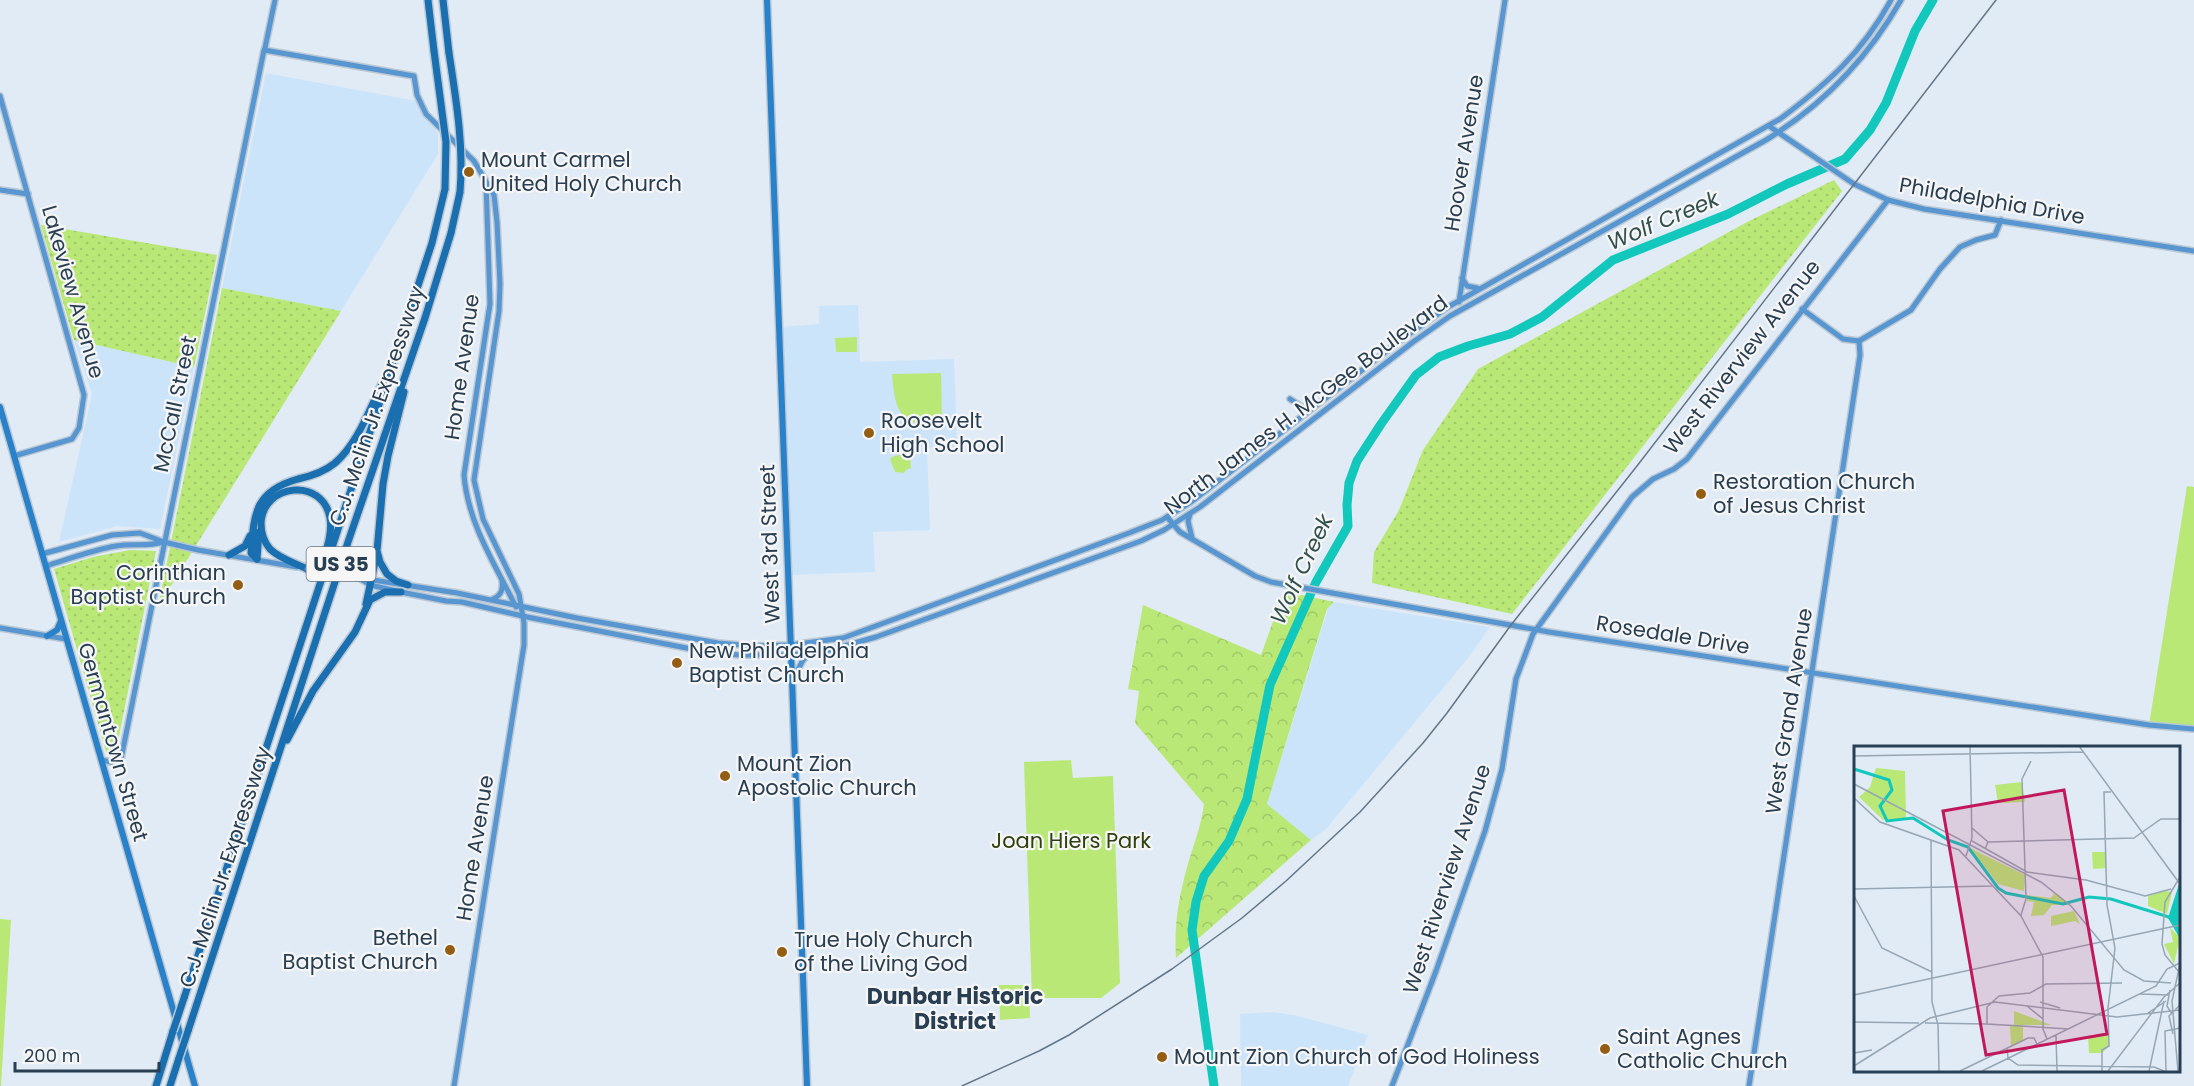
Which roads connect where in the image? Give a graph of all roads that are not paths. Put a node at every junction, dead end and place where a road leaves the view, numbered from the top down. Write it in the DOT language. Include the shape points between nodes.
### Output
graph roads {
  1 [pos="275,0"];
  2 [pos="428,0"];
  3 [pos="443,0"];
  4 [pos="767,0"];
  5 [pos="1505,0"];
  6 [pos="1891,0"];
  7 [pos="1901,0"];
  8 [pos="265,49"];
  9 [pos="0,96"];
  10 [pos="1769,126"];
  11 [pos="1778,133"];
  12 [pos="486,181"];
  13 [pos="0,190"];
  14 [pos="28,194"];
  15 [pos="1888,200"];
  16 [pos="2001,220"];
  17 [pos="2194,252"];
  18 [pos="1462,277"];
  19 [pos="1479,288"];
  20 [pos="1458,301"];
  21 [pos="1463,309"];
  22 [pos="1802,309"];
  23 [pos="1859,342"];
  24 [pos="391,366"];
  25 [pos="406,377"];
  26 [pos="1290,399"];
  27 [pos="1314,406"];
  28 [pos="0,407"];
  29 [pos="14,456"];
  30 [pos="1190,514"];
  31 [pos="1167,517"];
  32 [pos="261,522"];
  33 [pos="1174,524"];
  34 [pos="253,528"];
  35 [pos="1193,540"];
  36 [pos="164,542"];
  37 [pos="378,551"];
  38 [pos="42,554"];
  39 [pos="229,555"];
  40 [pos="257,559"];
  41 [pos="46,566"];
  42 [pos="307,568"];
  43 [pos="502,578"];
  44 [pos="370,582"];
  45 [pos="408,585"];
  46 [pos="401,592"];
  47 [pos="316,597"];
  48 [pos="491,599"];
  49 [pos="518,605"];
  50 [pos="365,609"];
  51 [pos="523,615"];
  52 [pos="61,621"];
  53 [pos="0,628"];
  54 [pos="1535,630"];
  55 [pos="47,636"];
  56 [pos="66,639"];
  57 [pos="791,645"];
  58 [pos="813,653"];
  59 [pos="791,655"];
  60 [pos="1812,673"];
  61 [pos="792,683"];
  62 [pos="2194,729"];
  63 [pos="280,753"];
  64 [pos="102,760"];
  65 [pos="156,1086"];
  66 [pos="170,1086"];
  67 [pos="195,1086"];
  68 [pos="453,1086"];
  69 [pos="807,1086"];
  70 [pos="1392,1086"];
  71 [pos="1749,1086"];
  1 -- 8 [label="street, McCall Street"];
  2 -- 24 [label="highway, C.J. Mclin Jr. Expressway / US 35, bridge" via="446,142 445,189 432,243"];
  3 -- 25 [label="highway, C.J. Mclin Jr. Expressway / US 35, bridge" via="460,135 460,192"];
  4 -- 57 [label="main road, West 3rd Street"];
  5 -- 18 [label="street, Hoover Avenue"];
  6 -- 10 [label="street, North James H. McGee Boulevard" via="1866,39 1836,74"];
  7 -- 11 [label="street, North James H. McGee Boulevard" via="1877,40 1848,74"];
  8 -- 12 [label="street, Home Avenue" via="414,76 426,114 474,161"];
  8 -- 36 [label="street, McCall Street"];
  9 -- 14 [label="street, Lakeview Avenue"];
  10 -- 11 [label="street, Philadelphia Drive"];
  10 -- 19 [label="street, North James H. McGee Boulevard"];
  11 -- 15 [label="street, Philadelphia Drive" via="1854,184"];
  11 -- 21 [label="street, North James H. McGee Boulevard"];
  12 -- 43 [label="street, Home Avenue" via="490,304 464,475 479,534"];
  12 -- 49 [label="street, Home Avenue" via="496,202 500,292 474,480 482,516 518,592"];
  13 -- 14 [label="street"];
  14 -- 29 [label="street, Lakeview Avenue" via="84,395 79,428 72,439"];
  15 -- 16 [label="street, Philadelphia Drive"];
  15 -- 22 [label="street, West Riverview Avenue"];
  16 -- 17 [label="street, Philadelphia Drive"];
  16 -- 23 [label="street" via="1995,235 1967,243 1954,253 1911,310"];
  18 -- 19 [label="street" via="1467,286"];
  18 -- 20 [label="street, Hoover Avenue"];
  19 -- 20 [label="street, North James H. McGee Boulevard"];
  20 -- 21 [label="street"];
  20 -- 27 [label="street, North James H. McGee Boulevard"];
  21 -- 30 [label="street, North James H. McGee Boulevard" via="1413,342"];
  22 -- 23 [label="street" via="1840,338"];
  22 -- 54 [label="street, West Riverview Avenue" via="1687,459 1632,497"];
  23 -- 60 [label="street, West Grand Avenue"];
  24 -- 34 [label="highway" via="346,451 327,469 268,493 256,510"];
  24 -- 47 [label="highway, C.J. Mclin Jr. Expressway / US 35"];
  25 -- 37 [label="highway" via="383,484"];
  25 -- 63 [label="highway, C.J. Mclin Jr. Expressway / US 35"];
  26 -- 27 [label="street" via="1302,407"];
  27 -- 31 [label="street, North James H. McGee Boulevard" via="1212,488"];
  28 -- 29 [label="main road, Germantown Street"];
  29 -- 38 [label="main road, Germantown Street"];
  30 -- 33 [label="street, North James H. McGee Boulevard"];
  30 -- 35 [label="street" via="1189,532"];
  31 -- 33 [label="street, Rosedale Drive"];
  31 -- 57 [label="street, North James H. McGee Boulevard" via="843,638"];
  32 -- 40 [label="highway"];
  32 -- 42 [label="highway" via="263,537 271,550"];
  32 -- 47 [label="highway" via="267,504 286,491 307,491 326,506 330,530"];
  33 -- 35 [label="street, Rosedale Drive"];
  33 -- 58 [label="street, North James H. McGee Boulevard" via="1141,541 876,637"];
  34 -- 39 [label="highway" via="244,546"];
  34 -- 40 [label="highway" via="251,553"];
  35 -- 54 [label="street, Rosedale Drive" via="1255,576 1287,585"];
  36 -- 38 [label="street" via="126,533"];
  36 -- 39 [label="street"];
  36 -- 41 [label="street" via="113,546"];
  36 -- 64 [label="street, McCall Street" via="120,764"];
  37 -- 44 [label="highway"];
  37 -- 45 [label="highway" via="387,574"];
  38 -- 41 [label="main road, Germantown Street"];
  39 -- 40 [label="street"];
  40 -- 42 [label="street"];
  41 -- 52 [label="main road, Germantown Street"];
  42 -- 44 [label="street, bridge"];
  43 -- 48 [label="street" via="502,591"];
  43 -- 49 [label="street, Home Avenue"];
  44 -- 45 [label="street, North James H. McGee Boulevard"];
  44 -- 46 [label="street, North James H. McGee Boulevard"];
  44 -- 50 [label="highway"];
  45 -- 48 [label="street, North James H. McGee Boulevard"];
  46 -- 50 [label="highway" via="379,594"];
  46 -- 51 [label="street, North James H. McGee Boulevard"];
  47 -- 65 [label="highway, C.J. Mclin Jr. Expressway / US 35, bridge"];
  48 -- 49 [label="street, North James H. McGee Boulevard"];
  49 -- 51 [label="street, Home Avenue"];
  49 -- 57 [label="street, North James H. McGee Boulevard" via="718,643"];
  50 -- 63 [label="highway"];
  51 -- 59 [label="street, North James H. McGee Boulevard" via="702,651"];
  51 -- 68 [label="street, Home Avenue" via="524,645"];
  52 -- 55 [label="main road" via="57,630"];
  52 -- 56 [label="main road, Germantown Street"];
  53 -- 55 [label="street"];
  54 -- 60 [label="street, Rosedale Drive"];
  54 -- 70 [label="street, West Riverview Avenue" via="1516,679 1502,769 1485,831"];
  55 -- 56 [label="street"];
  56 -- 64 [label="main road, Germantown Street"];
  57 -- 59 [label="main road, West 3rd Street"];
  58 -- 59 [label="street, North James H. McGee Boulevard"];
  58 -- 61 [label="street" via="803,660"];
  59 -- 61 [label="main road, West 3rd Street"];
  60 -- 62 [label="street, Rosedale Drive"];
  60 -- 71 [label="street, West Grand Avenue"];
  61 -- 69 [label="main road, West 3rd Street"];
  63 -- 66 [label="highway, C.J. Mclin Jr. Expressway / US 35, bridge"];
  64 -- 67 [label="main road, Germantown Street"];
}
